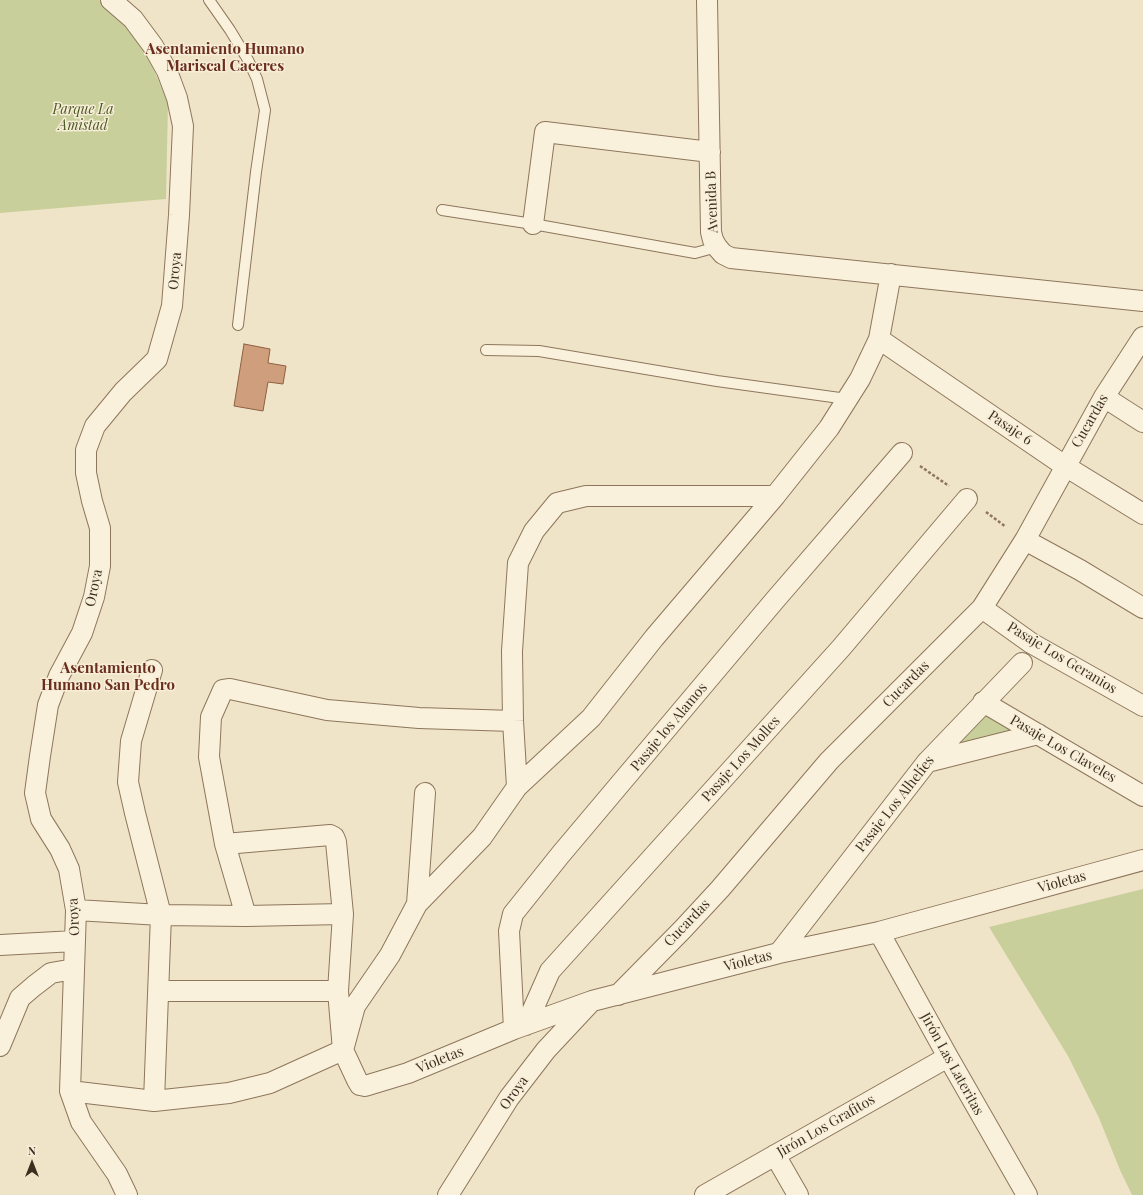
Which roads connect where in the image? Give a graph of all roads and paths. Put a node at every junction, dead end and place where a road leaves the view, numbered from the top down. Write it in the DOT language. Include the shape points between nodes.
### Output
graph roads {
  1 [pos="112,0"];
  2 [pos="209,0"];
  3 [pos="707,0"];
  4 [pos="710,152"];
  5 [pos="442,210"];
  6 [pos="533,224"];
  7 [pos="717,248"];
  8 [pos="891,274"];
  9 [pos="1143,301"];
  10 [pos="238,325"];
  11 [pos="1143,337"];
  12 [pos="879,339"];
  13 [pos="486,350"];
  14 [pos="1104,396"];
  15 [pos="847,399"];
  16 [pos="1143,422"];
  17 [pos="902,453"];
  18 [pos="1065,466"];
  19 [pos="775,496"];
  20 [pos="967,498"];
  21 [pos="1143,514"];
  22 [pos="1025,540"];
  23 [pos="982,608"];
  24 [pos="1143,608"];
  25 [pos="1022,663"];
  26 [pos="152,670"];
  27 [pos="983,702"];
  28 [pos="1143,706"];
  29 [pos="513,721"];
  30 [pos="1038,734"];
  31 [pos="927,762"];
  32 [pos="517,787"];
  33 [pos="425,793"];
  34 [pos="1143,796"];
  35 [pos="224,844"];
  36 [pos="1143,860"];
  37 [pos="417,904"];
  38 [pos="76,910"];
  39 [pos="343,914"];
  40 [pos="161,915"];
  41 [pos="246,916"];
  42 [pos="880,932"];
  43 [pos="75,941"];
  44 [pos="0,945"];
  45 [pos="779,953"];
  46 [pos="74,969"];
  47 [pos="159,991"];
  48 [pos="338,991"];
  49 [pos="618,995"];
  50 [pos="592,1001"];
  51 [pos="520,1027"];
  52 [pos="0,1046"];
  53 [pos="343,1050"];
  54 [pos="948,1057"];
  55 [pos="70,1091"];
  56 [pos="154,1101"];
  57 [pos="775,1155"];
  58 [pos="127,1195"];
  59 [pos="448,1195"];
  60 [pos="705,1195"];
  61 [pos="798,1195"];
  62 [pos="1027,1195"];
  1 -- 38 [label="street, Oroya" via="133,19 156,52 167,71 177,98 183,126 180,215 172,306 156,359 123,392 95,426 86,450 86,473 100,528 100,566 94,597 82,633 59,676 48,705 40,756 35,793 40,819 60,849 69,869"];
  2 -- 10 [label="lane" via="248,60 257,79 265,110"];
  3 -- 4 [label="street, Avenida B"];
  4 -- 6 [label="street" via="545,132"];
  4 -- 7 [label="street, Avenida B" via="711,232"];
  5 -- 6 [label="lane"];
  6 -- 7 [label="lane" via="695,253"];
  7 -- 8 [label="street, Avenida B" via="731,258"];
  8 -- 9 [label="street, Avenida B"];
  8 -- 12 [label="street"];
  11 -- 14 [label="street, Cucardas"];
  12 -- 15 [label="street" via="860,379"];
  12 -- 18 [label="street, Pasaje 6"];
  13 -- 15 [label="lane" via="539,351 717,381"];
  14 -- 16 [label="street"];
  14 -- 18 [label="street, Cucardas"];
  15 -- 19 [label="street" via="830,428"];
  17 -- 51 [label="street, Pasaje los Alamos" via="586,824 513,914 509,931"];
  18 -- 21 [label="street, Pasaje 6"];
  18 -- 22 [label="street, Cucardas"];
  19 -- 29 [label="street" via="586,496 556,503 534,531 518,563 512,651"];
  19 -- 32 [label="street" via="654,638 590,718"];
  20 -- 51 [label="street, Pasaje Los Molles" via="841,648 550,971"];
  22 -- 23 [label="street, Cucardas"];
  22 -- 24 [label="street"];
  23 -- 28 [label="street, Pasaje Los Geranios" via="1031,643"];
  23 -- 49 [label="street, Cucardas" via="829,761 720,889"];
  25 -- 27 [label="street, Pasaje Los Alhelíes"];
  26 -- 40 [label="street" via="131,741 128,782"];
  27 -- 30 [label="street, Pasaje Los Claveles"];
  27 -- 31 [label="street, Pasaje Los Alhelíes"];
  29 -- 32 [label="street"];
  29 -- 35 [label="street" via="419,718 327,710 230,689 223,690 211,717 209,757"];
  30 -- 31 [label="street"];
  30 -- 34 [label="street, Pasaje Los Claveles"];
  31 -- 45 [label="street, Pasaje Los Alhelíes"];
  32 -- 37 [label="street" via="482,836"];
  33 -- 37 [label="street"];
  35 -- 39 [label="street" via="330,835 334,837"];
  35 -- 41 [label="street"];
  36 -- 42 [label="street, Violetas"];
  37 -- 53 [label="street" via="390,955 355,1006"];
  38 -- 40 [label="street"];
  38 -- 43 [label="street, Oroya"];
  39 -- 41 [label="street"];
  39 -- 48 [label="street"];
  40 -- 41 [label="street"];
  40 -- 47 [label="street"];
  42 -- 45 [label="street, Violetas"];
  42 -- 54 [label="street, Jirón Las Lateritas"];
  43 -- 44 [label="street"];
  43 -- 46 [label="street, Oroya"];
  45 -- 49 [label="street, Violetas"];
  46 -- 52 [label="street" via="51,973 20,998"];
  46 -- 55 [label="street, Oroya"];
  47 -- 48 [label="street"];
  47 -- 56 [label="street"];
  48 -- 53 [label="street"];
  49 -- 50 [label="street, Violetas"];
  50 -- 51 [label="street, Violetas"];
  50 -- 59 [label="street, Oroya" via="546,1050 509,1098"];
  51 -- 53 [label="street, Violetas" via="408,1073 365,1086 360,1085"];
  53 -- 56 [label="street" via="270,1083 229,1093"];
  54 -- 57 [label="street, Jirón Los Grafitos"];
  54 -- 62 [label="street, Jirón Las Lateritas"];
  55 -- 56 [label="street"];
  55 -- 58 [label="street, Oroya" via="81,1122 117,1174"];
  57 -- 60 [label="street, Jirón Los Grafitos"];
  57 -- 61 [label="street"];
}
